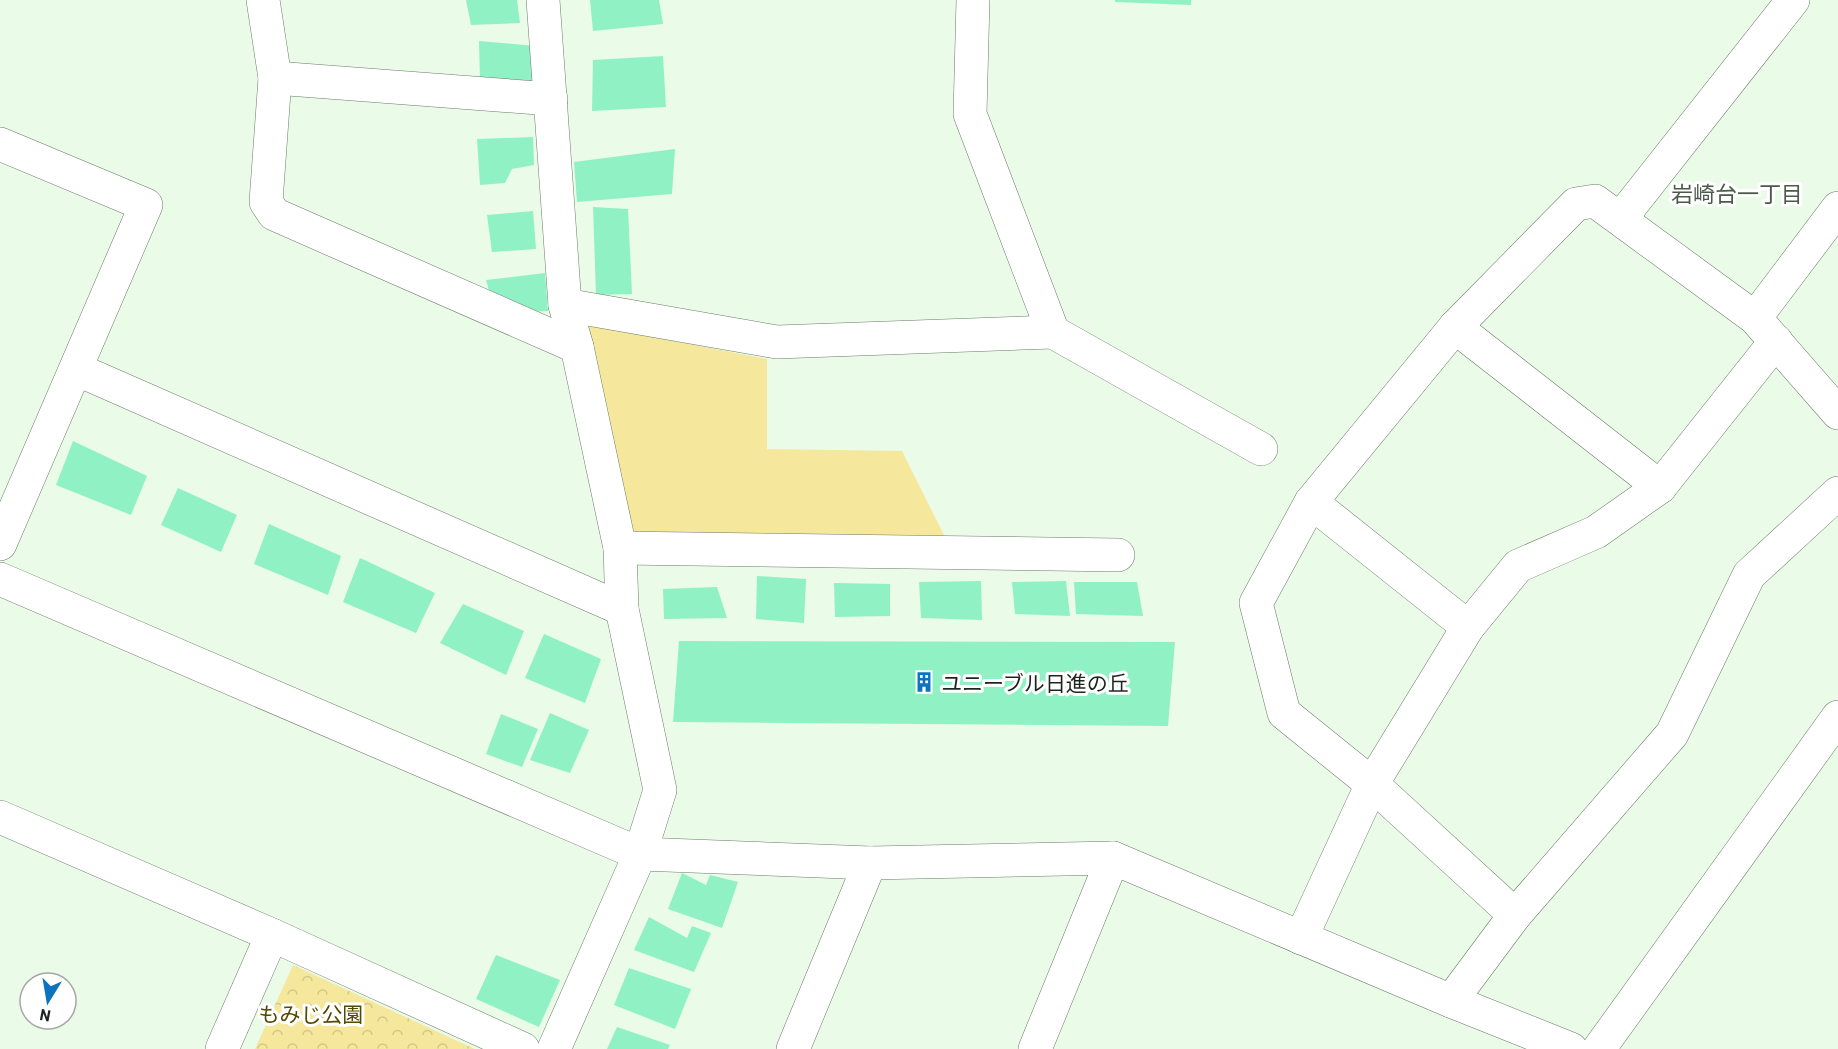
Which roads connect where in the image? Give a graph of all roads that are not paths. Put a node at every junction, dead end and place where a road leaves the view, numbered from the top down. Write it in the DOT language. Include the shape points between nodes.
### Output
graph roads {
  1 [pos="263,0"];
  2 [pos="543,0"];
  3 [pos="973,0"];
  4 [pos="1792,0"];
  5 [pos="275,78"];
  6 [pos="551,99"];
  7 [pos="0,144"];
  8 [pos="1838,208"];
  9 [pos="1621,218"];
  10 [pos="565,305"];
  11 [pos="1455,327"];
  12 [pos="1765,329"];
  13 [pos="1053,332"];
  14 [pos="577,347"];
  15 [pos="76,369"];
  16 [pos="1838,413"];
  17 [pos="1261,449"];
  18 [pos="1660,487"];
  19 [pos="1838,493"];
  20 [pos="1311,502"];
  21 [pos="0,544"];
  22 [pos="620,548"];
  23 [pos="1118,555"];
  24 [pos="0,579"];
  25 [pos="622,609"];
  26 [pos="1468,627"];
  27 [pos="1838,717"];
  28 [pos="1372,784"];
  29 [pos="0,817"];
  30 [pos="640,854"];
  31 [pos="1113,858"];
  32 [pos="870,863"];
  33 [pos="1515,915"];
  34 [pos="272,934"];
  35 [pos="1301,938"];
  36 [pos="1451,1001"];
  37 [pos="222,1049"];
  38 [pos="523,1049"];
  39 [pos="554,1049"];
  40 [pos="793,1049"];
  41 [pos="1035,1049"];
  42 [pos="1571,1049"];
  43 [pos="1599,1049"];
  1 -- 5 [label="street"];
  2 -- 6 [label="street"];
  3 -- 13 [label="street" via="970,114"];
  4 -- 9 [label="street"];
  5 -- 6 [label="street"];
  5 -- 14 [label="street" via="266,202 274,214"];
  6 -- 10 [label="street"];
  7 -- 15 [label="street" via="146,204"];
  8 -- 12 [label="street"];
  9 -- 11 [label="street" via="1595,201 1576,204"];
  9 -- 12 [label="street"];
  10 -- 13 [label="street" via="777,342"];
  10 -- 14 [label="street"];
  11 -- 18 [label="street"];
  11 -- 20 [label="street"];
  12 -- 16 [label="street"];
  12 -- 18 [label="street"];
  13 -- 17 [label="street"];
  14 -- 22 [label="street"];
  15 -- 21 [label="street"];
  15 -- 25 [label="street"];
  18 -- 26 [label="street" via="1596,532 1518,566"];
  19 -- 33 [label="street" via="1749,575 1672,734"];
  20 -- 26 [label="street"];
  20 -- 28 [label="street" via="1256,603 1284,713"];
  22 -- 23 [label="street"];
  22 -- 25 [label="street"];
  24 -- 30 [label="street"];
  25 -- 30 [label="street" via="660,790"];
  26 -- 28 [label="street"];
  27 -- 43 [label="street"];
  28 -- 33 [label="street"];
  28 -- 35 [label="street"];
  29 -- 34 [label="street"];
  30 -- 32 [label="street"];
  30 -- 39 [label="street"];
  31 -- 32 [label="street"];
  31 -- 35 [label="street"];
  31 -- 41 [label="street"];
  32 -- 40 [label="street"];
  33 -- 36 [label="street"];
  34 -- 37 [label="street"];
  34 -- 38 [label="street"];
  35 -- 36 [label="street"];
  36 -- 42 [label="street"];
}
